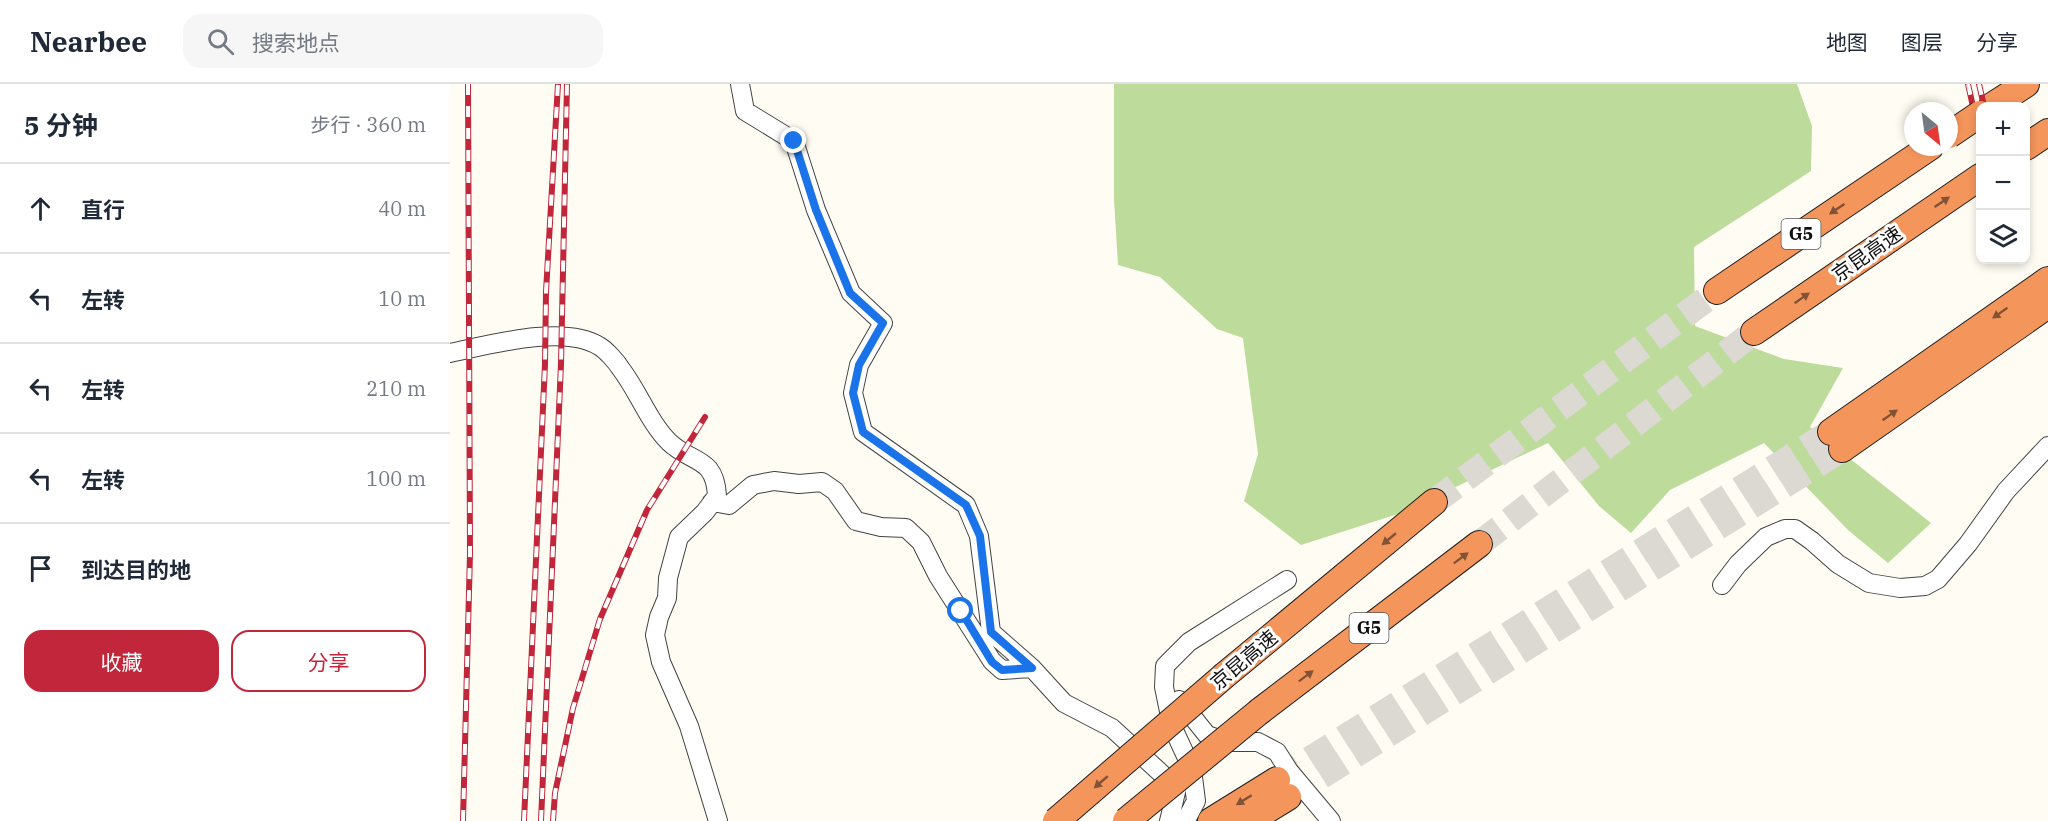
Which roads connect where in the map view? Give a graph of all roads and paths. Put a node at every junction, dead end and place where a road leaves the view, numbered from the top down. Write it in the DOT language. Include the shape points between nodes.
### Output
graph roads {
  1 [pos="740,84"];
  2 [pos="2026,84"];
  3 [pos="1998,102"];
  4 [pos="1976,117"];
  5 [pos="1958,129"];
  6 [pos="2048,132"];
  7 [pos="2030,144"];
  8 [pos="1917,156"];
  9 [pos="1976,180"];
  10 [pos="2048,280"];
  11 [pos="1717,291"];
  12 [pos="2048,304"];
  13 [pos="1754,332"];
  14 [pos="450,353"];
  15 [pos="2048,446"];
  16 [pos="712,502"];
  17 [pos="1434,502"];
  18 [pos="1479,544"];
  19 [pos="1287,580"];
  20 [pos="1722,585"];
  21 [pos="1032,668"];
  22 [pos="1164,687"];
  23 [pos="718,821"];
  24 [pos="1056,821"];
  25 [pos="1126,821"];
  26 [pos="1170,821"];
  27 [pos="1211,821"];
  28 [pos="1249,821"];
  29 [pos="1331,821"];
  1 -- 21 [label="street" via="745,111 794,141 816,210 850,293 883,323 859,365 853,393 863,432 966,505 980,536 991,632"];
  2 -- 3 [label="highway"];
  4 -- 5 [label="highway, bridge"];
  6 -- 7 [label="highway"];
  8 -- 11 [label="highway, G5, one-way"];
  13 -- 9 [label="highway, 京昆高速, one-way"];
  10 -- 12 [label="highway, one-way" via="1836,440"];
  14 -- 16 [label="street" via="529,337 578,338 599,346 620,367 669,442 705,464 717,479 717,495"];
  15 -- 20 [label="street" via="2006,491 1938,579 1925,586 1869,584 1795,529 1766,537"];
  16 -- 21 [label="street" via="729,505 753,485 774,481 822,482 835,491 856,521 906,528 921,542 992,662 1002,670"];
  16 -- 23 [label="street" via="679,537 667,598 655,634 661,662 689,726"];
  17 -- 24 [label="highway, 京昆高速, one-way, bridge"];
  25 -- 18 [label="highway, G5, one-way, bridge" via="1260,711"];
  19 -- 22 [label="street" via="1189,642 1165,666"];
  21 -- 26 [label="street" via="1064,703 1112,729 1177,788"];
  22 -- 26 [label="street" via="1172,726 1192,769 1196,801 1186,820"];
  22 -- 29 [label="street" via="1208,735 1228,742 1258,742 1277,752"];
  28 -- 27 [label="highway, one-way" via="1283,788"];
}
